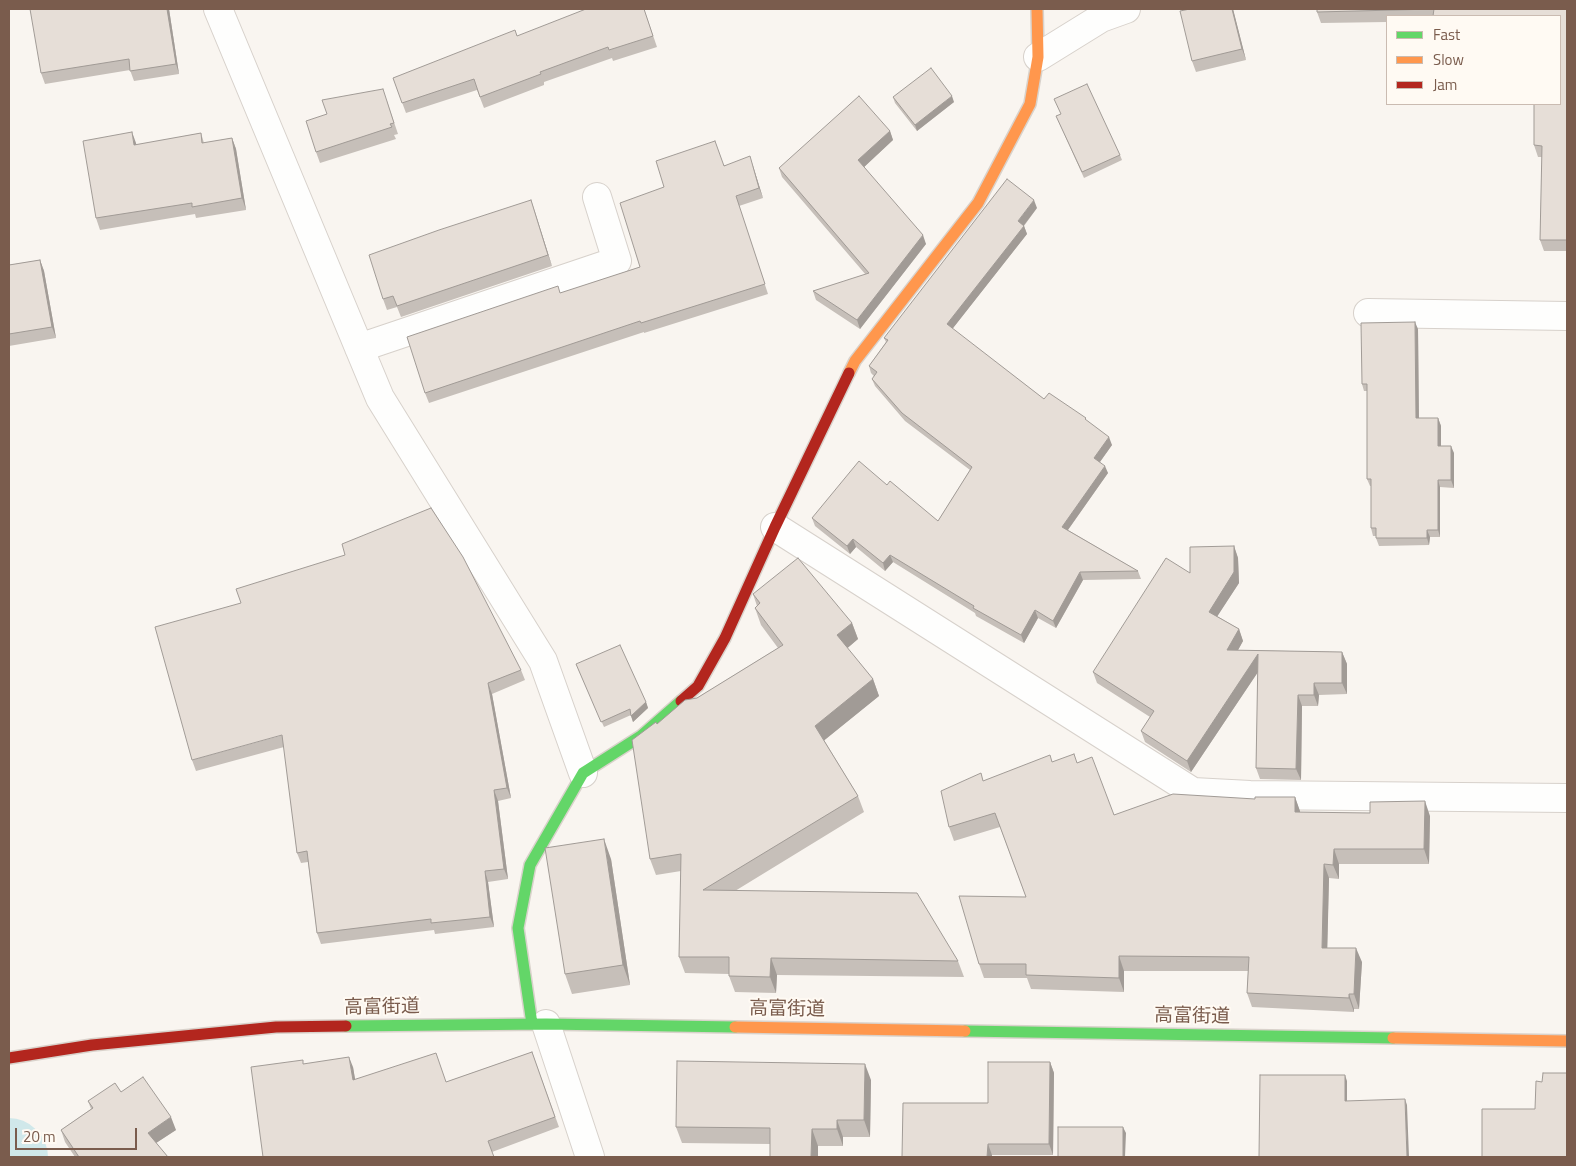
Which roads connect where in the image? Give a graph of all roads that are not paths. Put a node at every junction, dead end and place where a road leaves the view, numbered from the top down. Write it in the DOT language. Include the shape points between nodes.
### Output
graph roads {
  1 [pos="218,9"];
  2 [pos="1037,9"];
  3 [pos="1126,9"];
  4 [pos="1038,57"];
  5 [pos="597,197"];
  6 [pos="1368,313"];
  7 [pos="1567,316"];
  8 [pos="359,348"];
  9 [pos="775,526"];
  10 [pos="583,773"];
  11 [pos="1567,798"];
  12 [pos="539,1024"];
  13 [pos="1567,1041"];
  14 [pos="9,1058"];
  15 [pos="590,1157"];
  1 -- 8 [label="street"];
  2 -- 4 [label="street"];
  3 -- 4 [label="street" via="1101,18"];
  4 -- 9 [label="street" via="1030,104 978,203 856,361"];
  5 -- 8 [label="street" via="618,261"];
  6 -- 7 [label="street"];
  8 -- 10 [label="street" via="380,398 543,661"];
  9 -- 10 [label="street" via="725,638 698,686 641,736"];
  9 -- 11 [label="street" via="1193,792"];
  10 -- 12 [label="street" via="530,865 518,928"];
  12 -- 13 [label="street, 高富街道"];
  12 -- 14 [label="street, 高富街道" via="276,1027 92,1045"];
  12 -- 15 [label="street"];
}
